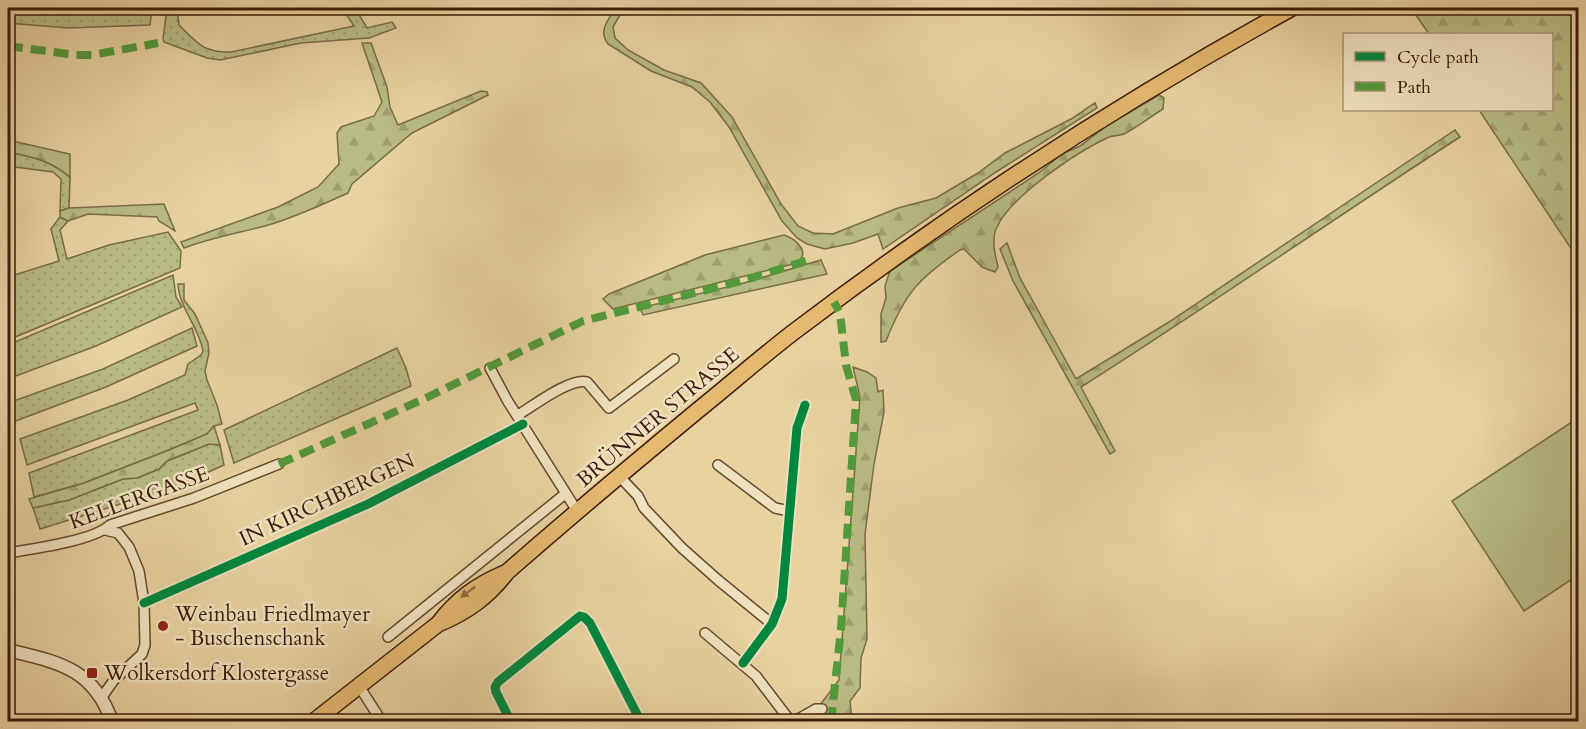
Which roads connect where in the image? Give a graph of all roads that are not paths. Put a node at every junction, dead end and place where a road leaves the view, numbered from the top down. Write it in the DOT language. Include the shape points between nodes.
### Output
graph roads {
  1 [pos="1292,8"];
  2 [pos="674,359"];
  3 [pos="490,368"];
  4 [pos="805,405"];
  5 [pos="518,415"];
  6 [pos="523,424"];
  7 [pos="279,464"];
  8 [pos="718,465"];
  9 [pos="619,476"];
  10 [pos="566,494"];
  11 [pos="577,511"];
  12 [pos="790,511"];
  13 [pos="105,530"];
  14 [pos="8,553"];
  15 [pos="144,603"];
  16 [pos="772,624"];
  17 [pos="705,633"];
  18 [pos="388,637"];
  19 [pos="8,650"];
  20 [pos="742,663"];
  21 [pos="359,686"];
  22 [pos="102,697"];
  23 [pos="822,709"];
  24 [pos="112,722"];
  25 [pos="314,722"];
  26 [pos="382,722"];
  27 [pos="511,722"];
  28 [pos="641,722"];
  29 [pos="792,722"];
  1 -- 9 [label="main road, BRÜNNER STRASSE" via="1110,113 982,196 765,355"];
  2 -- 5 [label="street" via="609,408 583,380"];
  3 -- 5 [label="street, BRÜNNER STRASSE"];
  4 -- 12 [label="street" via="798,423"];
  5 -- 6 [label="street, BRÜNNER STRASSE"];
  6 -- 10 [label="street, BRÜNNER STRASSE"];
  6 -- 15 [label="street, IN KIRCHBERGEN" via="368,504"];
  7 -- 13 [label="street, KELLERGASSE"];
  8 -- 12 [label="street" via="775,508"];
  9 -- 11 [label="main road, BRÜNNER STRASSE"];
  9 -- 16 [label="street" via="682,548"];
  10 -- 11 [label="street, BRÜNNER STRASSE"];
  10 -- 18 [label="street, BRÜNNER STRASSE"];
  11 -- 21 [label="main road, BRÜNNER STRASSE" via="479,602 438,624"];
  12 -- 16 [label="street" via="782,599"];
  13 -- 14 [label="street, KELLERGASSE" via="59,544"];
  13 -- 15 [label="street" via="118,533 129,547 139,571"];
  15 -- 22 [label="street" via="144,652"];
  16 -- 20 [label="street"];
  17 -- 20 [label="street"];
  19 -- 22 [label="street" via="68,668"];
  20 -- 29 [label="street"];
  21 -- 25 [label="main road, BRÜNNER STRASSE"];
  21 -- 26 [label="street"];
  22 -- 24 [label="street"];
  23 -- 29 [label="street"];
  27 -- 28 [label="street" via="496,692 498,682 580,616 590,623"];
}
